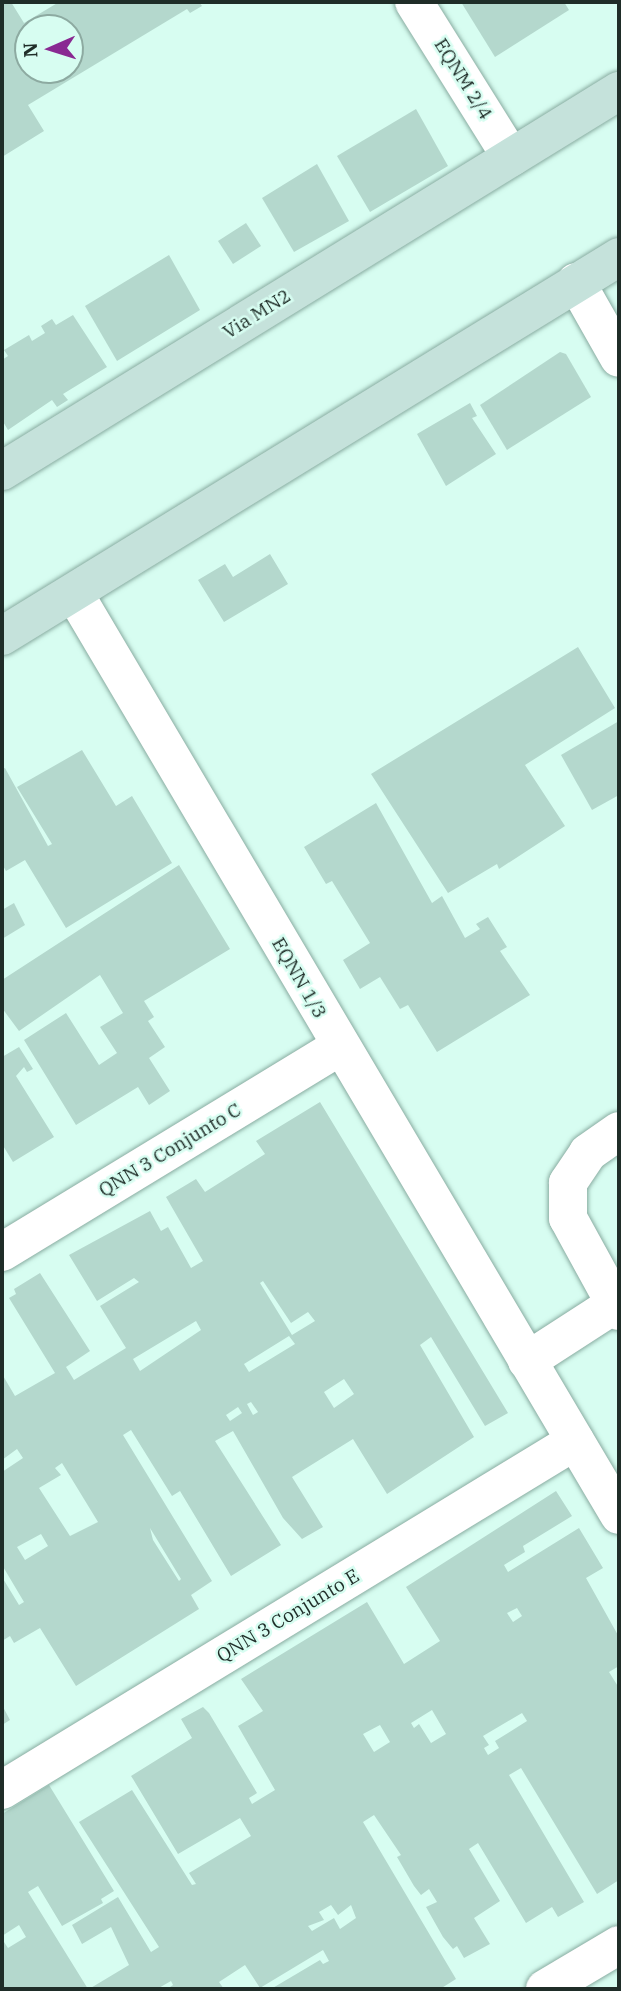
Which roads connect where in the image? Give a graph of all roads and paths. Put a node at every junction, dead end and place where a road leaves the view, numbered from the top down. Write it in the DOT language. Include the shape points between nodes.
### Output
graph roads {
  1 [pos="414,2"];
  2 [pos="619,91"];
  3 [pos="511,157"];
  4 [pos="617,258"];
  5 [pos="576,282"];
  6 [pos="619,358"];
  7 [pos="2,471"];
  8 [pos="74,593"];
  9 [pos="2,636"];
  10 [pos="339,1047"];
  11 [pos="619,1131"];
  12 [pos="2,1252"];
  13 [pos="617,1307"];
  14 [pos="527,1361"];
  15 [pos="575,1441"];
  16 [pos="619,1515"];
  17 [pos="2,1790"];
  18 [pos="619,1945"];
  19 [pos="545,1989"];
  1 -- 3 [label="street, EQNM 2/4"];
  2 -- 3 [label="main road, Via MN2"];
  3 -- 7 [label="main road, Via MN2"];
  4 -- 5 [label="main road"];
  5 -- 6 [label="street"];
  5 -- 8 [label="main road"];
  8 -- 9 [label="main road"];
  8 -- 10 [label="street, EQNN 1/3"];
  10 -- 12 [label="street, QNN 3 Conjunto C"];
  10 -- 14 [label="street, EQNN 1/3"];
  11 -- 13 [label="street" via="588,1153 568,1183 568,1218"];
  13 -- 14 [label="street"];
  14 -- 15 [label="street, EQNN 1/3"];
  15 -- 16 [label="street, EQNN 1/3"];
  15 -- 17 [label="street, QNN 3 Conjunto E"];
  18 -- 19 [label="street"];
}
